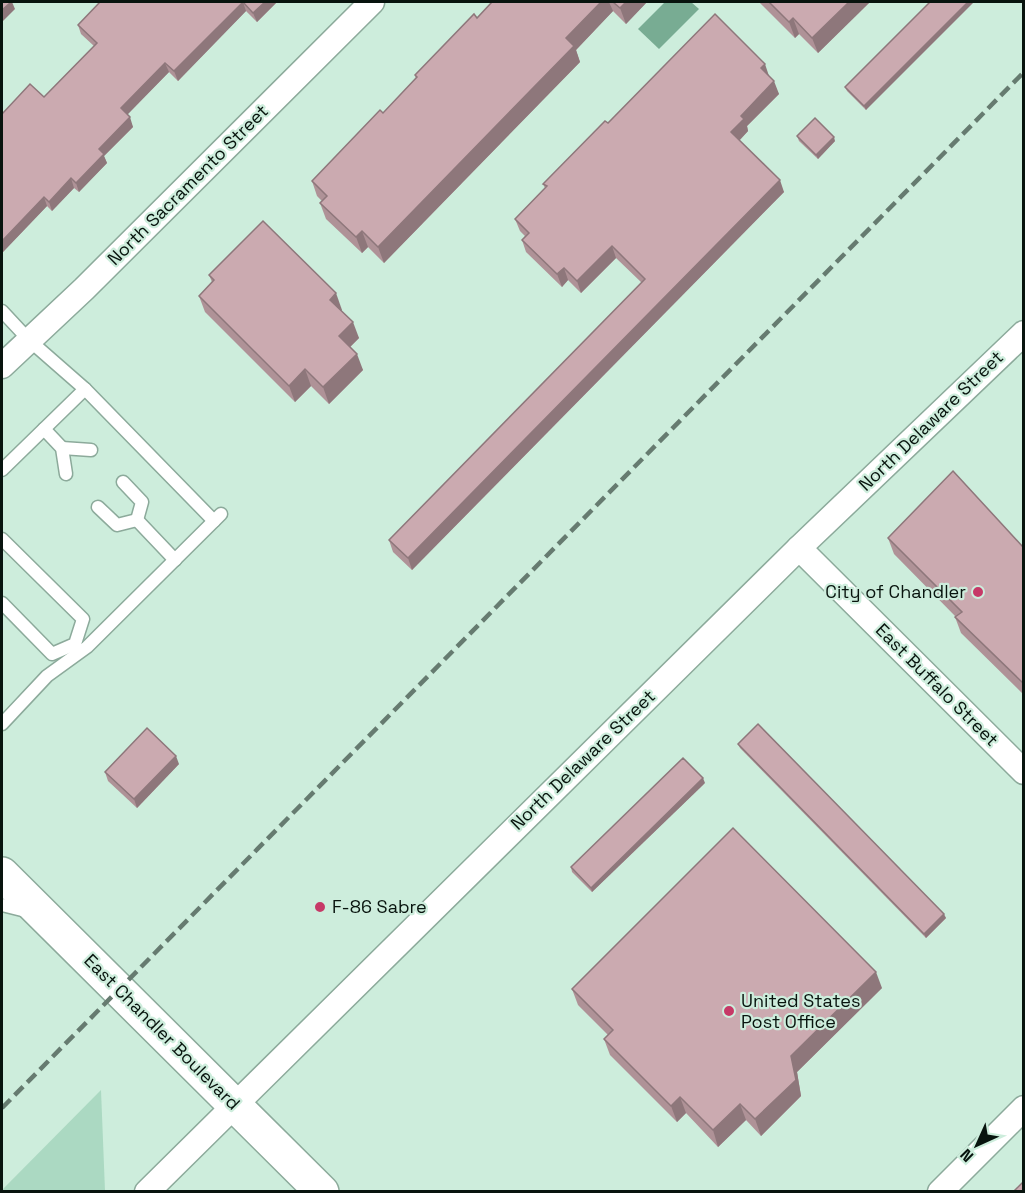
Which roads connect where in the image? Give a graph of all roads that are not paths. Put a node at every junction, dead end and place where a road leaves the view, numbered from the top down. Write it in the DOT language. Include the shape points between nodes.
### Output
graph roads {
  1 [pos="372,2"];
  2 [pos="2,311"];
  3 [pos="1023,333"];
  4 [pos="29,340"];
  5 [pos="2,366"];
  6 [pos="85,389"];
  7 [pos="44,429"];
  8 [pos="62,448"];
  9 [pos="91,450"];
  10 [pos="2,470"];
  11 [pos="66,474"];
  12 [pos="123,482"];
  13 [pos="98,507"];
  14 [pos="136,520"];
  15 [pos="2,539"];
  16 [pos="799,548"];
  17 [pos="175,560"];
  18 [pos="2,603"];
  19 [pos="83,645"];
  20 [pos="2,724"];
  21 [pos="1023,772"];
  22 [pos="2,873"];
  23 [pos="2,904"];
  24 [pos="44,915"];
  25 [pos="234,1103"];
  26 [pos="1023,1108"];
  27 [pos="147,1191"];
  28 [pos="321,1191"];
  29 [pos="940,1191"];
  1 -- 4 [label="street, North Sacramento Street"];
  2 -- 4 [label="lane"];
  3 -- 16 [label="street, North Delaware Street"];
  4 -- 5 [label="street, North Sacramento Street"];
  4 -- 6 [label="lane"];
  6 -- 7 [label="lane"];
  6 -- 17 [label="lane" via="218,518"];
  7 -- 8 [label="lane"];
  7 -- 10 [label="lane"];
  8 -- 9 [label="lane"];
  8 -- 11 [label="lane"];
  12 -- 14 [label="lane" via="142,502"];
  13 -- 14 [label="lane" via="117,525"];
  14 -- 17 [label="lane"];
  15 -- 19 [label="lane" via="83,619"];
  16 -- 21 [label="street, East Buffalo Street"];
  16 -- 25 [label="street, North Delaware Street"];
  17 -- 19 [label="lane"];
  18 -- 19 [label="lane" via="52,654"];
  19 -- 20 [label="lane"];
  22 -- 24 [label="main road, East Chandler Boulevard"];
  23 -- 24 [label="lane"];
  24 -- 25 [label="main road, East Chandler Boulevard"];
  25 -- 27 [label="street, North Delaware Street"];
  25 -- 28 [label="main road, East Chandler Boulevard"];
  26 -- 29 [label="street"];
}
